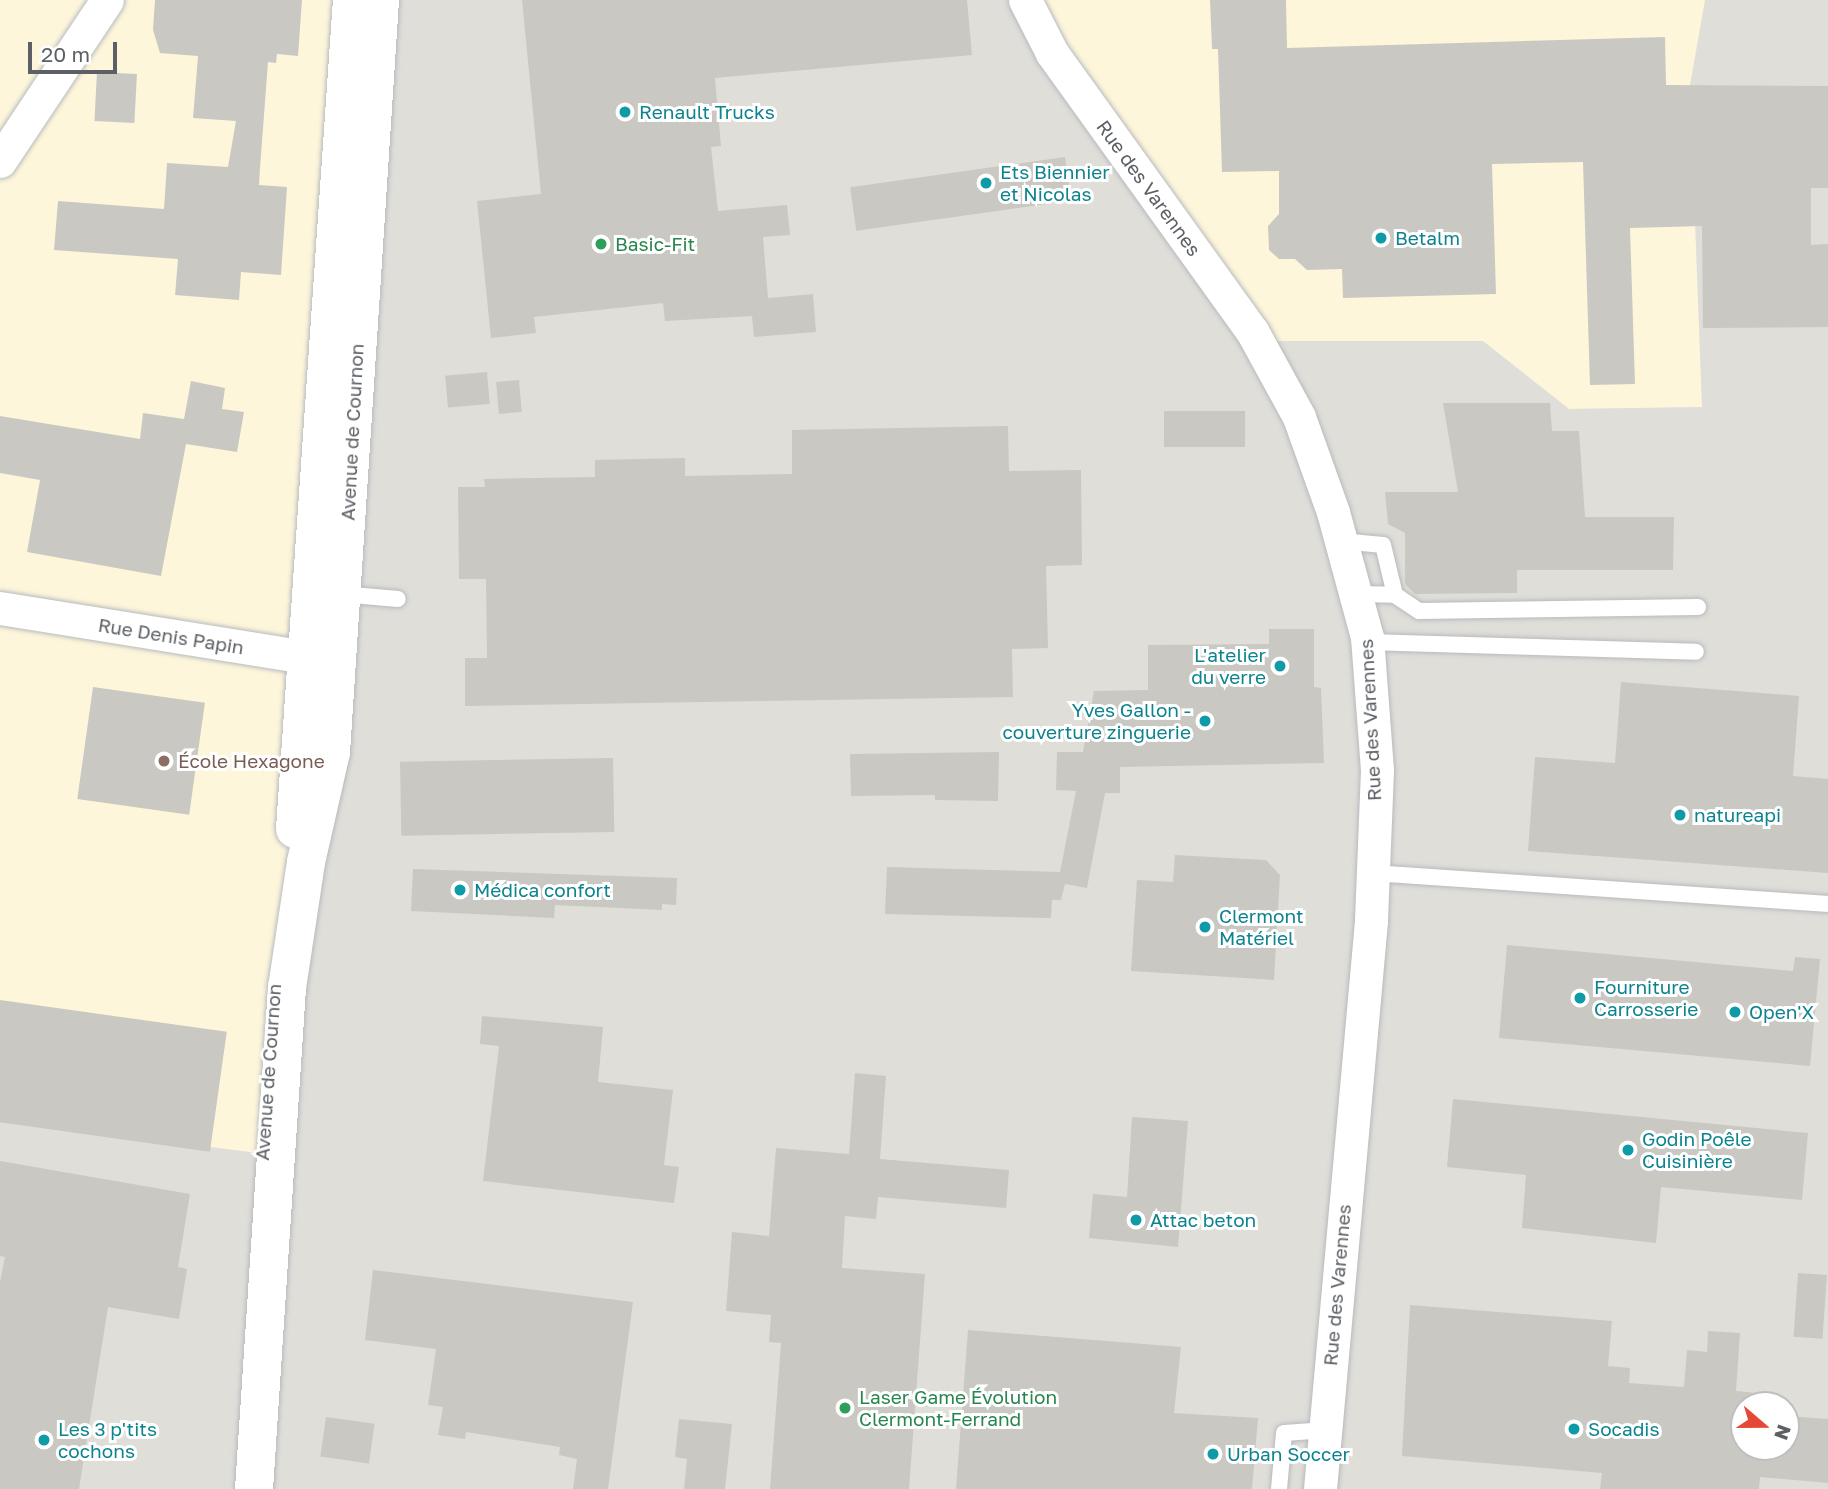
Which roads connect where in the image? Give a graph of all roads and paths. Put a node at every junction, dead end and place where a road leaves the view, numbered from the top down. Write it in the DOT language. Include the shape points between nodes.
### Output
graph roads {
  1 [pos="107,0"];
  2 [pos="352,0"];
  3 [pos="380,0"];
  4 [pos="1026,0"];
  5 [pos="0,161"];
  6 [pos="318,464"];
  7 [pos="1341,541"];
  8 [pos="1356,594"];
  9 [pos="1395,595"];
  10 [pos="342,596"];
  11 [pos="398,599"];
  12 [pos="1698,607"];
  13 [pos="0,608"];
  14 [pos="340,640"];
  15 [pos="1367,642"];
  16 [pos="1696,652"];
  17 [pos="305,657"];
  18 [pos="331,752"];
  19 [pos="306,862"];
  20 [pos="1373,873"];
  21 [pos="1828,904"];
  22 [pos="1323,1430"];
  23 [pos="239,1489"];
  24 [pos="254,1489"];
  25 [pos="267,1489"];
  26 [pos="1279,1489"];
  27 [pos="1320,1489"];
  1 -- 5 [label="street"];
  2 -- 6 [label="main road, Avenue de Cournon"];
  3 -- 10 [label="main road, Avenue de Cournon"];
  4 -- 7 [label="street, Rue des Varennes" via="1052,53 1252,331 1299,417"];
  6 -- 10 [label="lane" via="329,482 326,577"];
  6 -- 17 [label="main road, Avenue de Cournon"];
  7 -- 8 [label="street, Rue des Varennes"];
  7 -- 9 [label="lane" via="1383,545"];
  8 -- 9 [label="lane"];
  8 -- 15 [label="street, Rue des Varennes"];
  9 -- 12 [label="lane" via="1419,611"];
  10 -- 11 [label="lane"];
  10 -- 14 [label="main road, Avenue de Cournon"];
  13 -- 17 [label="street, Rue Denis Papin"];
  14 -- 17 [label="street"];
  14 -- 18 [label="main road, Avenue de Cournon"];
  15 -- 16 [label="lane"];
  15 -- 20 [label="street, Rue des Varennes" via="1377,770"];
  17 -- 19 [label="street, Avenue de Cournon" via="321,676"];
  17 -- 23 [label="main road, Avenue de Cournon" via="293,853 271,1013"];
  18 -- 19 [label="main road, Avenue de Cournon"];
  18 -- 25 [label="lane" via="300,1003"];
  19 -- 24 [label="main road, Avenue de Cournon" via="287,988"];
  20 -- 21 [label="lane"];
  20 -- 22 [label="street, Rue des Varennes"];
  22 -- 26 [label="lane" via="1284,1433"];
  22 -- 27 [label="street, Rue des Varennes"];
}
